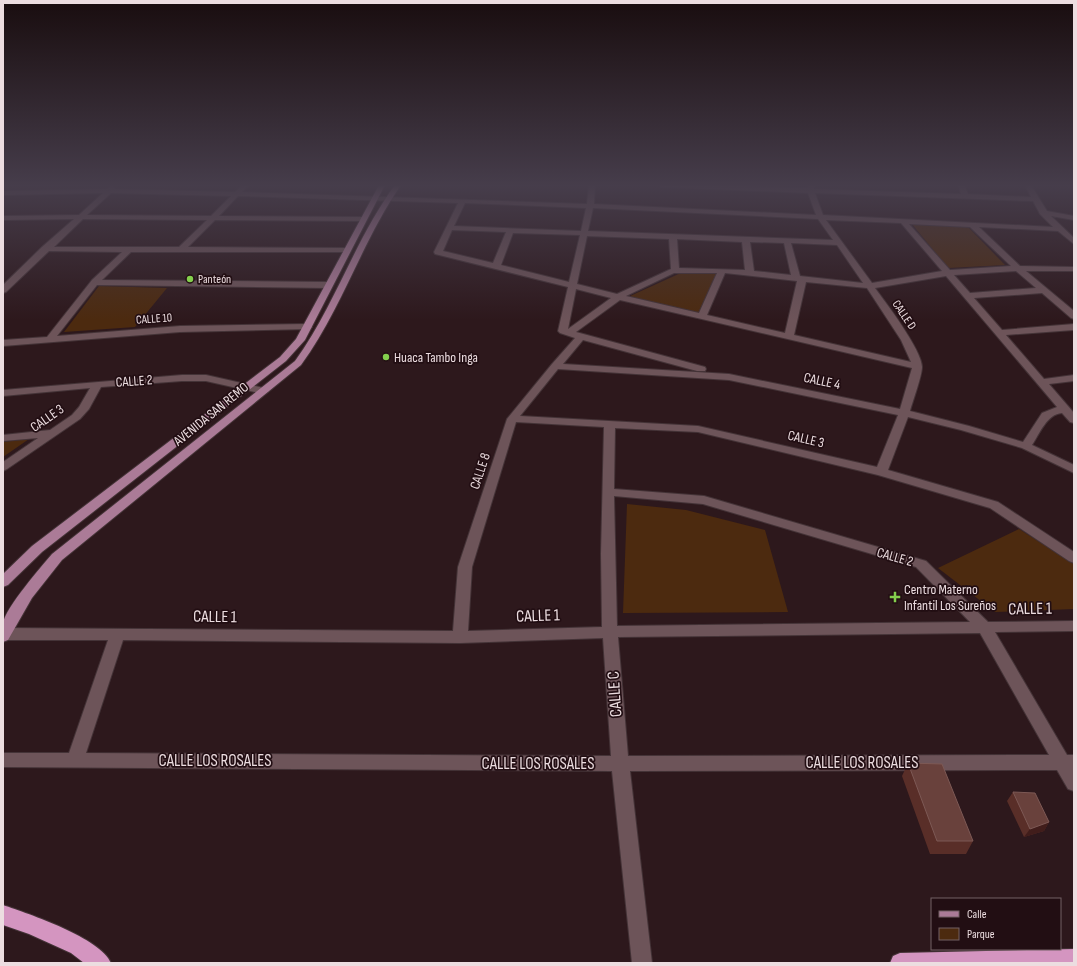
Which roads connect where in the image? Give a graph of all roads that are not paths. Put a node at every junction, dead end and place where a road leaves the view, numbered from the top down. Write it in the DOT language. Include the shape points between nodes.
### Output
graph roads {
  1 [pos="66,230"];
  2 [pos="201,230"];
  3 [pos="357,230"];
  4 [pos="372,230"];
  5 [pos="448,230"];
  6 [pos="510,230"];
  7 [pos="512,230"];
  8 [pos="584,230"];
  9 [pos="830,230"];
  10 [pos="911,230"];
  11 [pos="977,230"];
  12 [pos="1059,230"];
  13 [pos="583,233"];
  14 [pos="673,237"];
  15 [pos="746,240"];
  16 [pos="787,241"];
  17 [pos="1074,242"];
  18 [pos="839,243"];
  19 [pos="45,249"];
  20 [pos="129,249"];
  21 [pos="182,249"];
  22 [pos="347,250"];
  23 [pos="496,267"];
  24 [pos="1018,268"];
  25 [pos="1074,269"];
  26 [pos="675,270"];
  27 [pos="722,271"];
  28 [pos="948,273"];
  29 [pos="750,274"];
  30 [pos="799,279"];
  31 [pos="95,282"];
  32 [pos="329,285"];
  33 [pos="572,286"];
  34 [pos="870,286"];
  35 [pos="3,290"];
  36 [pos="1043,290"];
  37 [pos="967,296"];
  38 [pos="618,297"];
  39 [pos="1074,316"];
  40 [pos="702,317"];
  41 [pos="307,327"];
  42 [pos="1074,327"];
  43 [pos="569,333"];
  44 [pos="1000,333"];
  45 [pos="581,337"];
  46 [pos="789,337"];
  47 [pos="50,339"];
  48 [pos="3,343"];
  49 [pos="555,366"];
  50 [pos="917,366"];
  51 [pos="729,376"];
  52 [pos="1074,378"];
  53 [pos="1041,382"];
  54 [pos="97,384"];
  55 [pos="247,387"];
  56 [pos="264,391"];
  57 [pos="3,393"];
  58 [pos="1064,409"];
  59 [pos="904,413"];
  60 [pos="512,419"];
  61 [pos="1074,420"];
  62 [pos="610,424"];
  63 [pos="52,433"];
  64 [pos="3,438"];
  65 [pos="1026,446"];
  66 [pos="3,467"];
  67 [pos="1074,469"];
  68 [pos="881,472"];
  69 [pos="608,492"];
  70 [pos="1074,558"];
  71 [pos="3,582"];
  72 [pos="1074,626"];
  73 [pos="985,628"];
  74 [pos="610,632"];
  75 [pos="118,634"];
  76 [pos="3,635"];
  77 [pos="460,637"];
  78 [pos="3,760"];
  79 [pos="75,760"];
  80 [pos="1068,762"];
  81 [pos="620,764"];
  82 [pos="1074,783"];
  83 [pos="3,916"];
  84 [pos="1074,959"];
  85 [pos="101,963"];
  86 [pos="642,963"];
  87 [pos="900,963"];
  1 -- 19 [label="street"];
  2 -- 21 [label="street"];
  3 -- 22 [label="main road, AVENIDA SAN REMO"];
  4 -- 56 [label="main road, AVENIDA SAN REMO" via="307,353"];
  5 -- 23 [label="street" via="438,252"];
  6 -- 23 [label="street"];
  7 -- 13 [label="street"];
  8 -- 13 [label="street"];
  9 -- 18 [label="street, CALLE D"];
  10 -- 28 [label="street"];
  11 -- 24 [label="street"];
  12 -- 17 [label="street"];
  13 -- 14 [label="street"];
  13 -- 33 [label="street"];
  14 -- 15 [label="street"];
  14 -- 26 [label="street"];
  15 -- 16 [label="street"];
  15 -- 29 [label="street"];
  16 -- 18 [label="street"];
  16 -- 30 [label="street"];
  18 -- 34 [label="street, CALLE D"];
  19 -- 20 [label="street"];
  19 -- 35 [label="street"];
  20 -- 21 [label="street"];
  20 -- 31 [label="street"];
  21 -- 22 [label="street"];
  22 -- 32 [label="main road, AVENIDA SAN REMO"];
  23 -- 33 [label="street"];
  24 -- 25 [label="street"];
  24 -- 28 [label="street"];
  24 -- 36 [label="street"];
  26 -- 27 [label="street"];
  26 -- 38 [label="street"];
  27 -- 29 [label="street"];
  27 -- 40 [label="street"];
  28 -- 34 [label="street"];
  28 -- 37 [label="street"];
  29 -- 30 [label="street"];
  30 -- 34 [label="street"];
  30 -- 46 [label="street"];
  31 -- 32 [label="street"];
  31 -- 47 [label="street"];
  32 -- 41 [label="main road, AVENIDA SAN REMO"];
  33 -- 38 [label="street"];
  33 -- 43 [label="street" via="563,331"];
  34 -- 50 [label="street, CALLE D" via="909,346"];
  36 -- 37 [label="street"];
  36 -- 39 [label="street"];
  37 -- 44 [label="street"];
  38 -- 40 [label="street"];
  38 -- 43 [label="street"];
  40 -- 46 [label="street"];
  41 -- 47 [label="street, CALLE 10" via="200,328"];
  41 -- 55 [label="main road, AVENIDA SAN REMO" via="283,360"];
  42 -- 44 [label="street"];
  43 -- 45 [label="street"];
  44 -- 53 [label="street"];
  45 -- 49 [label="street, CALLE 8"];
  45 -- 51 [label="street"];
  46 -- 50 [label="street"];
  47 -- 48 [label="street, CALLE 10"];
  49 -- 51 [label="street, CALLE 4"];
  49 -- 60 [label="street, CALLE 8"];
  50 -- 59 [label="street"];
  51 -- 59 [label="street, CALLE 4"];
  52 -- 53 [label="street"];
  53 -- 58 [label="street"];
  54 -- 55 [label="street, CALLE 2" via="198,378"];
  54 -- 57 [label="street, CALLE 2"];
  54 -- 63 [label="street, CALLE 3" via="84,409"];
  55 -- 56 [label="street, CALLE 2"];
  55 -- 71 [label="main road, AVENIDA SAN REMO" via="37,549"];
  56 -- 76 [label="main road, AVENIDA SAN REMO" via="57,557 37,578"];
  58 -- 61 [label="street"];
  58 -- 65 [label="street" via="1046,414"];
  59 -- 65 [label="street, CALLE 4"];
  59 -- 68 [label="street"];
  60 -- 62 [label="street, CALLE 3"];
  60 -- 77 [label="street, CALLE 8" via="464,567"];
  62 -- 68 [label="street, CALLE 3" via="698,429"];
  62 -- 69 [label="street, CALLE C"];
  63 -- 64 [label="street"];
  63 -- 66 [label="street, CALLE 3"];
  65 -- 67 [label="street, CALLE 4"];
  68 -- 70 [label="street, CALLE 3" via="994,505"];
  69 -- 73 [label="street, CALLE 2" via="704,500 921,564"];
  69 -- 74 [label="street, CALLE C"];
  72 -- 73 [label="street, CALLE 1"];
  73 -- 74 [label="street, CALLE 1"];
  73 -- 80 [label="street, CALLE 2"];
  74 -- 77 [label="street, CALLE 1"];
  74 -- 81 [label="street, CALLE C"];
  75 -- 76 [label="street, CALLE 1"];
  75 -- 77 [label="street, CALLE 1"];
  75 -- 79 [label="street"];
  78 -- 79 [label="street, CALLE LOS ROSALES"];
  79 -- 81 [label="street, CALLE LOS ROSALES"];
  80 -- 81 [label="street, CALLE LOS ROSALES"];
  80 -- 82 [label="street, CALLE 2"];
  81 -- 86 [label="street, CALLE C"];
  83 -- 85 [label="highway" via="78,946"];
  84 -- 87 [label="highway"];
}
